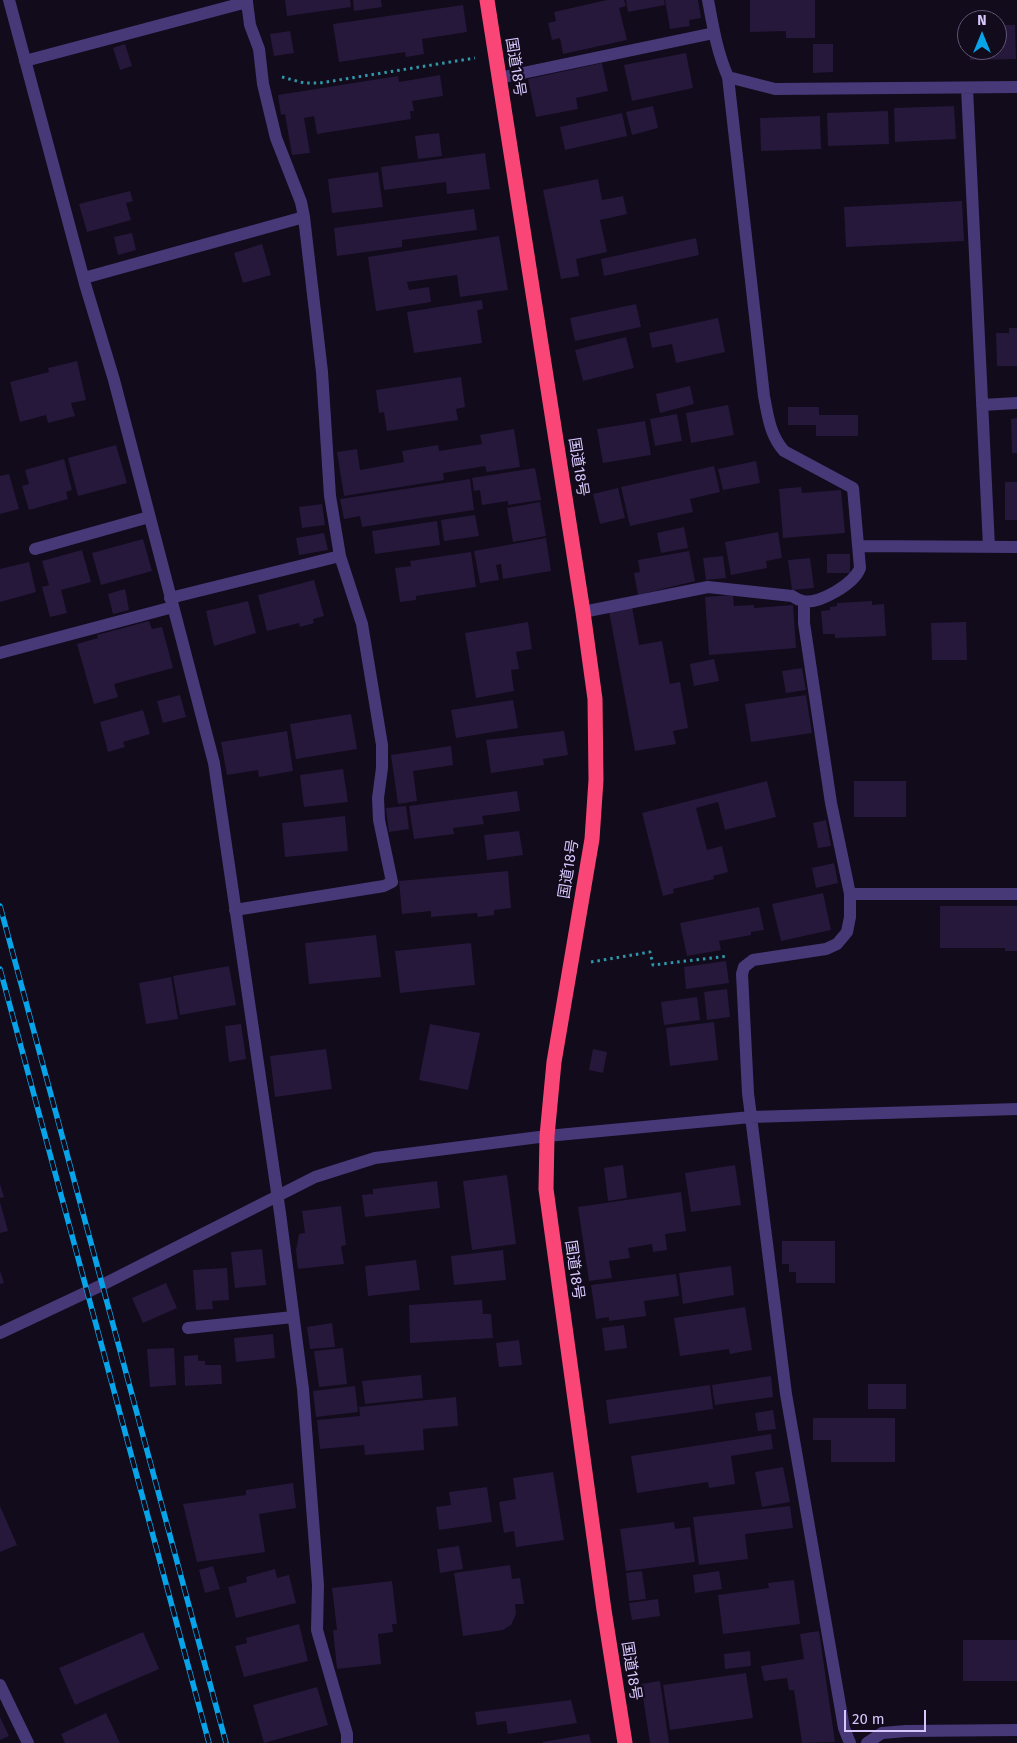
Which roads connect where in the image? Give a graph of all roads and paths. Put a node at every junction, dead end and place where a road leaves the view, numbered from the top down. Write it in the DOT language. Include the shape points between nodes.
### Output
graph roads {
  1 [pos="9,0"];
  2 [pos="487,0"];
  3 [pos="708,0"];
  4 [pos="247,1"];
  5 [pos="714,33"];
  6 [pos="495,54"];
  7 [pos="25,61"];
  8 [pos="261,67"];
  9 [pos="728,77"];
  10 [pos="499,78"];
  11 [pos="1017,87"];
  12 [pos="967,88"];
  13 [pos="304,217"];
  14 [pos="84,278"];
  15 [pos="1017,404"];
  16 [pos="982,405"];
  17 [pos="149,517"];
  18 [pos="858,546"];
  19 [pos="989,546"];
  20 [pos="1017,547"];
  21 [pos="35,549"];
  22 [pos="340,556"];
  23 [pos="804,602"];
  24 [pos="171,603"];
  25 [pos="583,612"];
  26 [pos="0,654"];
  27 [pos="850,894"];
  28 [pos="1017,894"];
  29 [pos="235,910"];
  30 [pos="753,960"];
  31 [pos="572,965"];
  32 [pos="1017,1109"];
  33 [pos="751,1117"];
  34 [pos="547,1136"];
  35 [pos="277,1196"];
  36 [pos="293,1317"];
  37 [pos="188,1328"];
  38 [pos="0,1333"];
  39 [pos="0,1685"];
  40 [pos="1017,1730"];
  41 [pos="28,1743"];
  42 [pos="347,1743"];
  43 [pos="625,1743"];
  44 [pos="850,1743"];
  45 [pos="867,1743"];
  1 -- 7 [label="street"];
  2 -- 6 [label="highway, 国道18号"];
  3 -- 5 [label="street"];
  4 -- 7 [label="street"];
  4 -- 8 [label="street"];
  5 -- 9 [label="street"];
  5 -- 10 [label="street"];
  6 -- 8 [label="path" via="320,83 281,77"];
  6 -- 10 [label="highway, 国道18号"];
  7 -- 14 [label="street"];
  8 -- 13 [label="street" via="276,138"];
  9 -- 12 [label="street" via="775,89"];
  9 -- 18 [label="street" via="770,429 784,451 853,488"];
  10 -- 25 [label="highway, 国道18号"];
  11 -- 12 [label="street"];
  12 -- 16 [label="street"];
  13 -- 14 [label="street"];
  13 -- 22 [label="street" via="322,372 330,496"];
  14 -- 17 [label="street"];
  15 -- 16 [label="street"];
  16 -- 19 [label="street"];
  17 -- 21 [label="street"];
  17 -- 24 [label="street"];
  18 -- 19 [label="street"];
  18 -- 23 [label="street" via="860,568 857,576 818,599"];
  19 -- 20 [label="street"];
  22 -- 24 [label="street"];
  22 -- 29 [label="street" via="362,624 382,745 379,820 392,882 384,886"];
  23 -- 25 [label="street" via="792,596 708,587"];
  23 -- 27 [label="street" via="804,623 832,803"];
  24 -- 26 [label="street"];
  24 -- 29 [label="street" via="214,763"];
  25 -- 31 [label="highway, 国道18号" via="595,699 596,780 592,840"];
  27 -- 28 [label="street"];
  27 -- 30 [label="street" via="847,932 837,944 826,949"];
  29 -- 35 [label="street"];
  30 -- 31 [label="path" via="732,956 653,965 650,952"];
  30 -- 33 [label="street" via="744,967 742,974"];
  31 -- 34 [label="highway, 国道18号" via="554,1062"];
  32 -- 33 [label="street"];
  33 -- 34 [label="street"];
  33 -- 44 [label="street" via="797,1466 844,1728"];
  34 -- 35 [label="street" via="375,1158 315,1177"];
  34 -- 43 [label="highway, 国道18号" via="546,1189 552,1240"];
  35 -- 36 [label="street"];
  35 -- 38 [label="street"];
  36 -- 37 [label="street"];
  36 -- 42 [label="street" via="303,1389 318,1585 317,1630"];
  39 -- 41 [label="street"];
  40 -- 45 [label="street" via="882,1733"];
}
